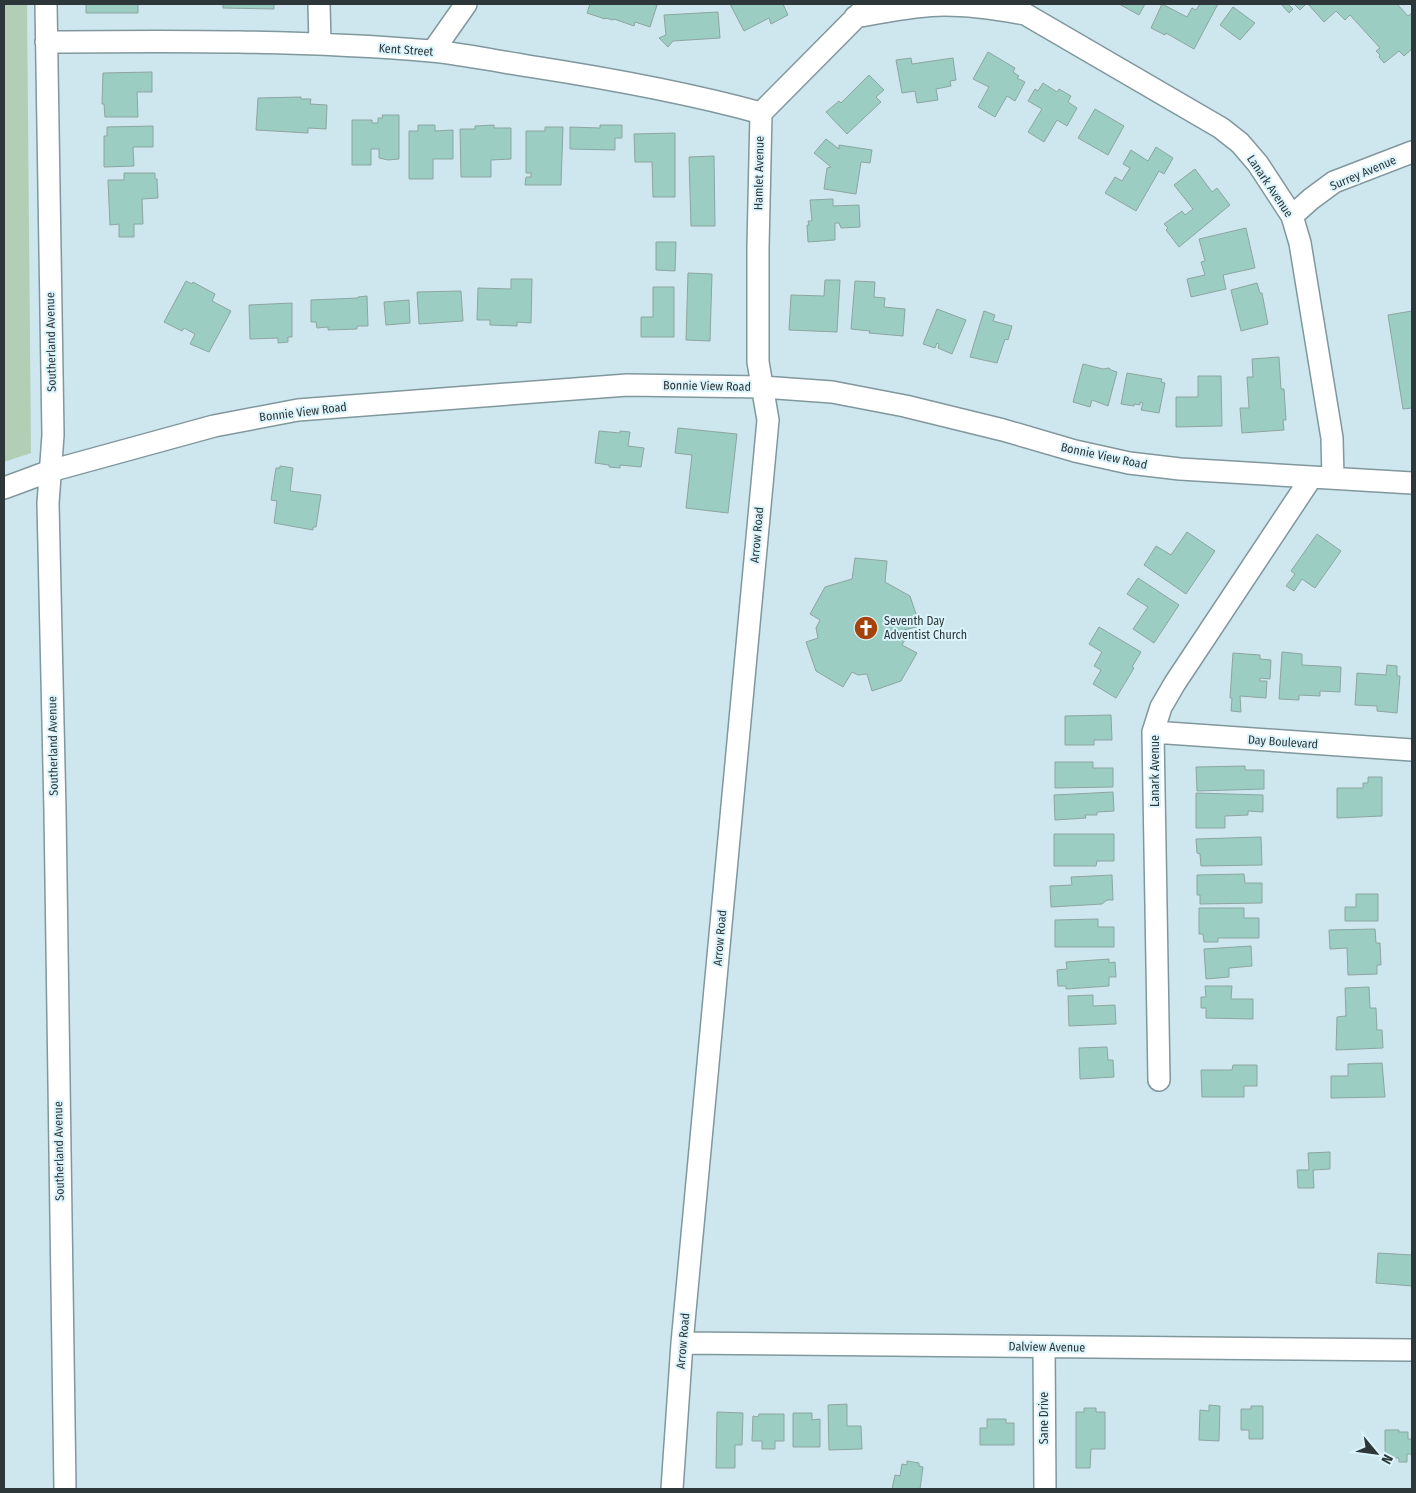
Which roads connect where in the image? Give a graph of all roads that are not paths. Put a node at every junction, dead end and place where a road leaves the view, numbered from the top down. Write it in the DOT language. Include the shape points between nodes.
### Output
graph roads {
  1 [pos="46,4"];
  2 [pos="319,4"];
  3 [pos="466,4"];
  4 [pos="1019,9"];
  5 [pos="862,10"];
  6 [pos="46,42"];
  7 [pos="320,44"];
  8 [pos="433,51"];
  9 [pos="761,113"];
  10 [pos="1412,152"];
  11 [pos="1292,216"];
  12 [pos="762,387"];
  13 [pos="50,470"];
  14 [pos="1311,478"];
  15 [pos="1333,478"];
  16 [pos="1412,483"];
  17 [pos="4,488"];
  18 [pos="1154,732"];
  19 [pos="1412,750"];
  20 [pos="1159,1080"];
  21 [pos="682,1344"];
  22 [pos="1044,1347"];
  23 [pos="1412,1350"];
  24 [pos="65,1489"];
  25 [pos="672,1489"];
  26 [pos="1045,1489"];
  1 -- 6 [label="street, Southerland Avenue"];
  2 -- 7 [label="street"];
  3 -- 8 [label="street"];
  4 -- 5 [label="street, Lanark Avenue" via="944,5"];
  4 -- 11 [label="street, Lanark Avenue" via="1221,128 1258,164"];
  5 -- 9 [label="street"];
  6 -- 7 [label="street, Kent Street"];
  6 -- 13 [label="street, Southerland Avenue"];
  7 -- 8 [label="street, Kent Street"];
  8 -- 9 [label="street, Kent Street" via="582,74 715,100"];
  9 -- 12 [label="street, Hamlet Avenue" via="758,362"];
  10 -- 11 [label="street, Surrey Avenue" via="1334,182"];
  11 -- 15 [label="street, Lanark Avenue" via="1300,243 1332,438"];
  12 -- 13 [label="street, Bonnie View Road" via="627,385 298,410 214,426"];
  12 -- 14 [label="street, Bonnie View Road" via="832,392 886,402 1129,463 1180,470"];
  12 -- 21 [label="street, Arrow Road" via="768,420"];
  13 -- 17 [label="street, Bonnie View Road"];
  13 -- 24 [label="street, Southerland Avenue" via="48,513"];
  14 -- 15 [label="street, Bonnie View Road"];
  14 -- 18 [label="street, Lanark Avenue" via="1175,683 1161,708"];
  15 -- 16 [label="street, Bonnie View Road"];
  18 -- 19 [label="street, Day Boulevard"];
  18 -- 20 [label="street, Lanark Avenue"];
  21 -- 22 [label="street, Dalview Avenue"];
  21 -- 25 [label="street, Arrow Road"];
  22 -- 23 [label="street, Dalview Avenue"];
  22 -- 26 [label="street, Sane Drive"];
}
